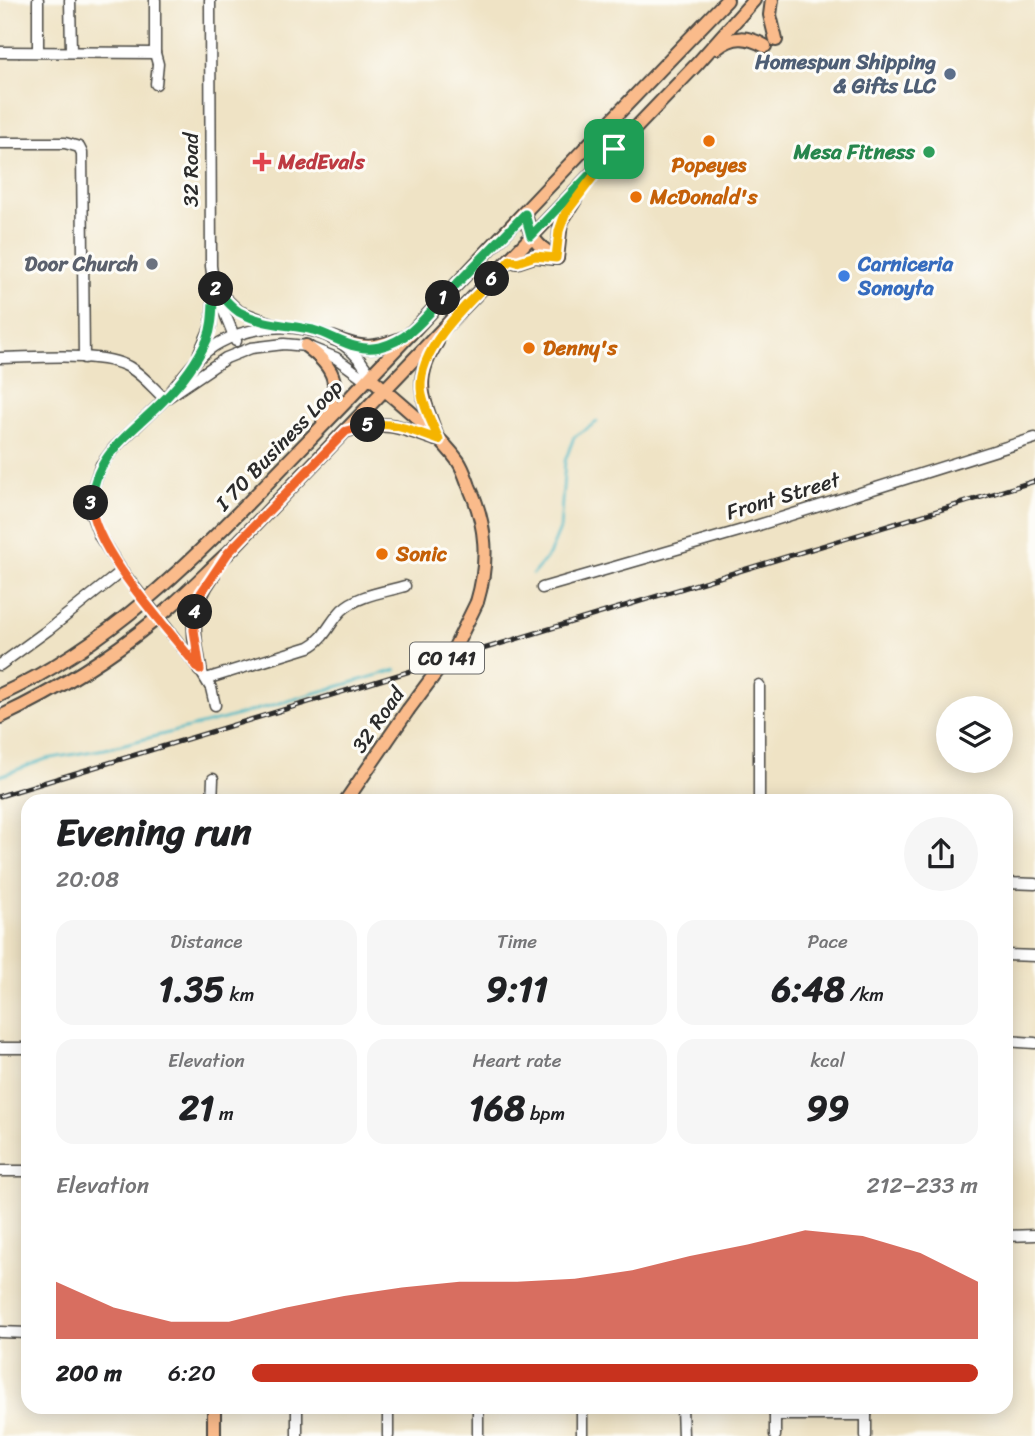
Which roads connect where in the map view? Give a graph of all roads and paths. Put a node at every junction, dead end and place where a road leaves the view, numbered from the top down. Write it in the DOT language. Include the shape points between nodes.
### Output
graph roads {
  1 [pos="38,0"];
  2 [pos="70,0"];
  3 [pos="155,0"];
  4 [pos="210,0"];
  5 [pos="727,0"];
  6 [pos="754,0"];
  7 [pos="772,0"];
  8 [pos="38,51"];
  9 [pos="71,51"];
  10 [pos="0,52"];
  11 [pos="155,53"];
  12 [pos="697,64"];
  13 [pos="156,84"];
  14 [pos="0,143"];
  15 [pos="614,149"];
  16 [pos="525,214"];
  17 [pos="531,236"];
  18 [pos="556,258"];
  19 [pos="510,260"];
  20 [pos="214,287"];
  21 [pos="454,317"];
  22 [pos="284,327"];
  23 [pos="233,336"];
  24 [pos="408,337"];
  25 [pos="333,338"];
  26 [pos="306,346"];
  27 [pos="241,351"];
  28 [pos="0,358"];
  29 [pos="84,358"];
  30 [pos="191,367"];
  31 [pos="371,378"];
  32 [pos="386,391"];
  33 [pos="165,399"];
  34 [pos="346,431"];
  35 [pos="1035,438"];
  36 [pos="439,440"];
  37 [pos="308,442"];
  38 [pos="228,553"];
  39 [pos="122,571"];
  40 [pos="405,586"];
  41 [pos="542,588"];
  42 [pos="146,602"];
  43 [pos="158,618"];
  44 [pos="0,665"];
  45 [pos="203,675"];
  46 [pos="759,685"];
  47 [pos="0,695"];
  48 [pos="215,705"];
  49 [pos="0,717"];
  50 [pos="213,779"];
  51 [pos="212,794"];
  52 [pos="350,794"];
  53 [pos="759,794"];
  54 [pos="1013,883"];
  55 [pos="1035,884"];
  56 [pos="1013,956"];
  57 [pos="1035,956"];
  58 [pos="1013,1041"];
  59 [pos="1035,1043"];
  60 [pos="0,1048"];
  61 [pos="21,1048"];
  62 [pos="0,1171"];
  63 [pos="21,1171"];
  64 [pos="1013,1236"];
  65 [pos="1035,1236"];
  66 [pos="0,1332"];
  67 [pos="21,1333"];
  68 [pos="214,1414"];
  69 [pos="297,1414"];
  70 [pos="388,1414"];
  71 [pos="478,1414"];
  72 [pos="582,1414"];
  73 [pos="682,1414"];
  74 [pos="775,1414"];
  75 [pos="866,1414"];
  76 [pos="214,1436"];
  77 [pos="297,1436"];
  78 [pos="388,1436"];
  79 [pos="478,1436"];
  80 [pos="582,1436"];
  81 [pos="683,1436"];
  82 [pos="775,1436"];
  83 [pos="866,1436"];
  1 -- 8 [label="street"];
  2 -- 9 [label="street"];
  3 -- 11 [label="street"];
  4 -- 20 [label="street, 32 Road" via="210,254"];
  5 -- 16 [label="main road, I 70 Business Loop"];
  6 -- 12 [label="main road, I 70 Business Loop"];
  7 -- 12 [label="main road" via="771,43 738,38 722,44"];
  8 -- 9 [label="street"];
  8 -- 10 [label="street"];
  9 -- 11 [label="street"];
  11 -- 13 [label="street"];
  12 -- 15 [label="main road, I 70 Business Loop"];
  14 -- 29 [label="street" via="79,147 83,161"];
  15 -- 17 [label="main road, I 70 Business Loop"];
  15 -- 18 [label="main road" via="565,214"];
  16 -- 17 [label="main road"];
  16 -- 24 [label="main road, I 70 Business Loop"];
  17 -- 18 [label="main road"];
  17 -- 19 [label="main road, I 70 Business Loop"];
  18 -- 19 [label="main road"];
  19 -- 21 [label="main road, I 70 Business Loop"];
  20 -- 22 [label="street" via="239,312"];
  20 -- 23 [label="street, 32 Road"];
  20 -- 30 [label="street" via="210,331"];
  21 -- 32 [label="main road, I 70 Business Loop"];
  21 -- 36 [label="main road" via="426,362 421,379 422,396"];
  22 -- 23 [label="street, 32 Road"];
  22 -- 25 [label="street, 32 Road"];
  23 -- 27 [label="street, 32 Road"];
  23 -- 30 [label="street, 32 Road" via="208,350"];
  24 -- 25 [label="main road" via="372,348"];
  24 -- 31 [label="main road, I 70 Business Loop"];
  25 -- 31 [label="street, 32 Road" via="362,360"];
  26 -- 27 [label="street, 32 Road" via="274,344"];
  26 -- 31 [label="street, 32 Road"];
  26 -- 37 [label="main road" via="328,365 335,386 330,407"];
  27 -- 33 [label="street, 32 Road"];
  28 -- 29 [label="street"];
  29 -- 33 [label="street" via="128,366"];
  30 -- 33 [label="street, 32 Road"];
  31 -- 32 [label="main road, 32 Road / CO 141"];
  31 -- 37 [label="main road, I 70 Business Loop"];
  32 -- 34 [label="main road, I 70 Business Loop"];
  32 -- 36 [label="main road, 32 Road / CO 141"];
  33 -- 39 [label="street, 32 Road" via="114,448 95,477 92,516"];
  34 -- 36 [label="main road" via="390,424"];
  34 -- 38 [label="main road, I 70 Business Loop"];
  35 -- 41 [label="street, Front Street"];
  36 -- 52 [label="main road, 32 Road / CO 141, bridge" via="459,462 482,519 485,567 477,602 455,647"];
  37 -- 42 [label="main road, I 70 Business Loop"];
  38 -- 43 [label="main road, I 70 Business Loop"];
  38 -- 45 [label="main road" via="195,610"];
  39 -- 42 [label="street, 32 Road"];
  39 -- 44 [label="street"];
  40 -- 45 [label="street" via="351,603 309,647"];
  42 -- 43 [label="street, 32 Road"];
  42 -- 47 [label="main road, I 70 Business Loop" via="90,644"];
  43 -- 45 [label="street, 32 Road"];
  43 -- 49 [label="main road, I 70 Business Loop" via="83,671"];
  45 -- 48 [label="street, 32 Road"];
  46 -- 53 [label="street"];
  50 -- 51 [label="street"];
  54 -- 55 [label="street"];
  56 -- 57 [label="street"];
  58 -- 59 [label="street"];
  60 -- 61 [label="street"];
  62 -- 63 [label="street"];
  64 -- 65 [label="street"];
  66 -- 67 [label="street"];
  68 -- 76 [label="main road"];
  69 -- 77 [label="street"];
  70 -- 78 [label="street"];
  71 -- 79 [label="street"];
  72 -- 80 [label="street"];
  73 -- 81 [label="street"];
  74 -- 82 [label="street"];
  75 -- 83 [label="street"];
}
